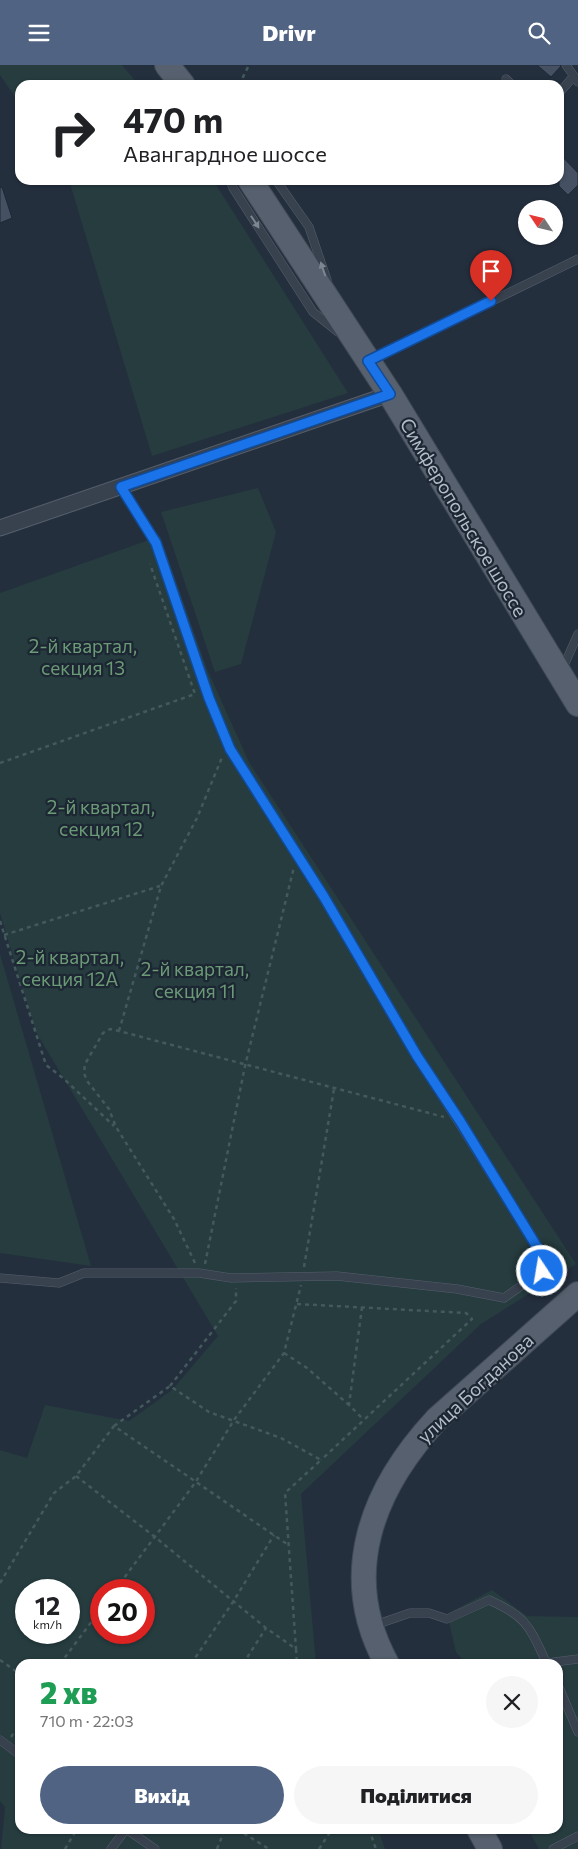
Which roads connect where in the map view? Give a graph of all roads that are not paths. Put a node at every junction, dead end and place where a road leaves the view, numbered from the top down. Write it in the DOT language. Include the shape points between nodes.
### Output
graph roads {
  1 [pos="167,65"];
  2 [pos="566,65"];
  3 [pos="576,79"];
  4 [pos="179,80"];
  5 [pos="187,80"];
  6 [pos="564,89"];
  7 [pos="232,185"];
  8 [pos="253,185"];
  9 [pos="280,185"];
  10 [pos="578,259"];
  11 [pos="339,315"];
  12 [pos="365,356"];
  13 [pos="390,394"];
  14 [pos="121,487"];
  15 [pos="0,528"];
  16 [pos="578,634"];
  17 [pos="560,674"];
  18 [pos="578,704"];
  19 [pos="0,1278"];
  20 [pos="578,1294"];
  21 [pos="370,1627"];
  22 [pos="385,1659"];
  23 [pos="545,1659"];
  24 [pos="578,1659"];
  25 [pos="563,1661"];
  26 [pos="563,1697"];
  27 [pos="578,1732"];
  28 [pos="3,1743"];
  29 [pos="15,1751"];
  30 [pos="122,1834"];
  31 [pos="133,1834"];
  32 [pos="482,1834"];
  33 [pos="578,1836"];
  34 [pos="111,1849"];
  35 [pos="155,1849"];
  36 [pos="490,1849"];
  37 [pos="553,1849"];
  1 -- 4 [label="main road"];
  1 -- 5 [label="lane"];
  2 -- 3 [label="lane"];
  3 -- 6 [label="lane"];
  7 -- 12 [label="lane, one-way" via="313,312"];
  8 -- 11 [label="main road, Симферопольское шоссе"];
  11 -- 9 [label="lane, one-way" via="309,227"];
  10 -- 12 [label="lane"];
  11 -- 12 [label="main road, Симферопольское шоссе"];
  12 -- 13 [label="main road, Симферопольское шоссе"];
  13 -- 14 [label="street"];
  13 -- 17 [label="main road, Симферопольское шоссе"];
  14 -- 15 [label="street"];
  14 -- 19 [label="lane" via="156,543 228,743 324,897 417,1056 542,1255 542,1271 504,1298 457,1289 337,1275 231,1278 201,1273 84,1273 59,1283"];
  16 -- 17 [label="lane"];
  17 -- 18 [label="main road, Симферопольское шоссе"];
  20 -- 21 [label="main road, улица Богданова" via="437,1419 403,1459 378,1507 365,1555 364,1594"];
  21 -- 22 [label="main road, улица Богданова"];
  21 -- 23 [label="lane" via="410,1613 429,1613 447,1619 489,1601 516,1614 528,1624"];
  24 -- 25 [label="lane"];
  26 -- 27 [label="lane"];
  28 -- 29 [label="lane"];
  30 -- 34 [label="lane"];
  31 -- 35 [label="lane"];
  32 -- 36 [label="main road"];
  33 -- 37 [label="lane"];
}
